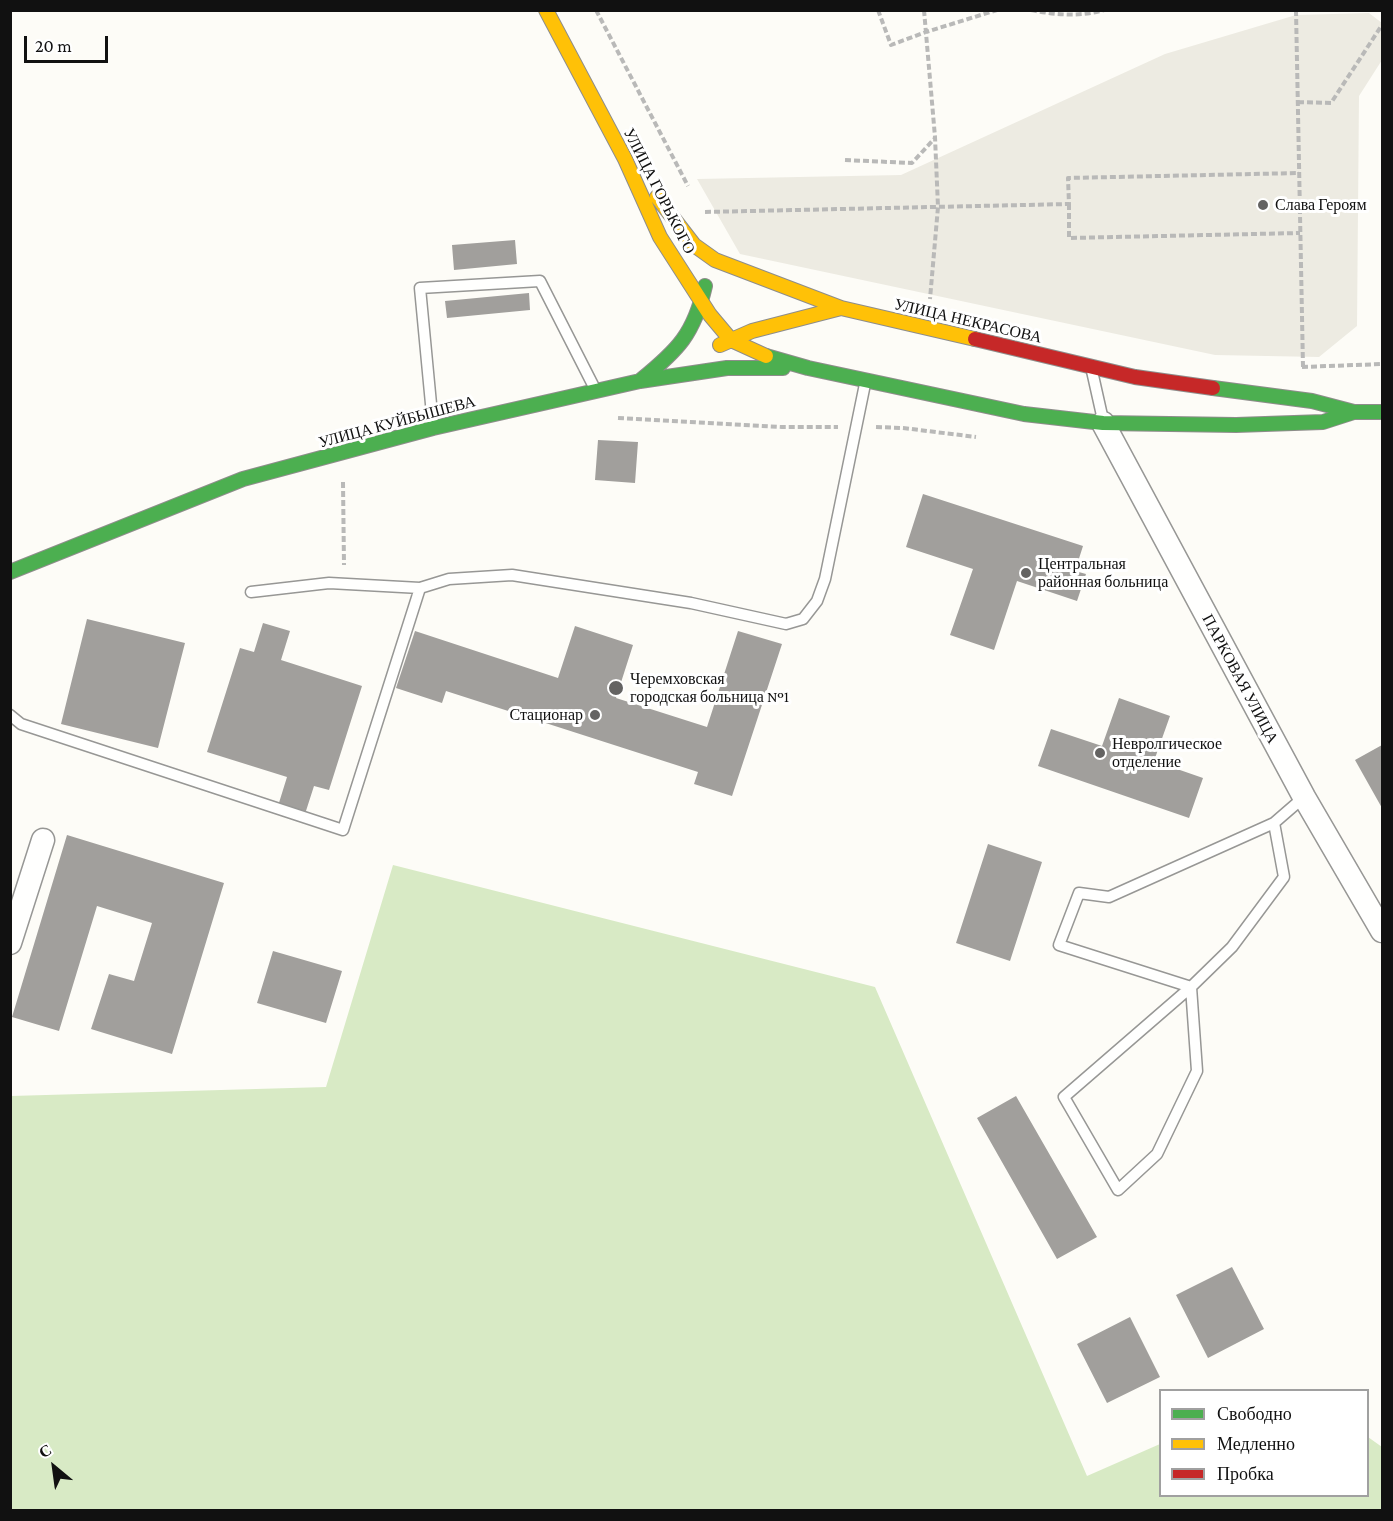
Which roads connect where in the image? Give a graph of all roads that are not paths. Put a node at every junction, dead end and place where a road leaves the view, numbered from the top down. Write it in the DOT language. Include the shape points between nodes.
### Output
graph roads {
  1 [pos="546,10"];
  2 [pos="625,159"];
  3 [pos="694,245"];
  4 [pos="703,302"];
  5 [pos="841,308"];
  6 [pos="731,340"];
  7 [pos="706,351"];
  8 [pos="689,360"];
  9 [pos="1091,367"];
  10 [pos="808,368"];
  11 [pos="866,379"];
  12 [pos="640,381"];
  13 [pos="596,390"];
  14 [pos="1354,411"];
  15 [pos="1383,412"];
  16 [pos="1103,423"];
  17 [pos="433,428"];
  18 [pos="10,572"];
  19 [pos="420,588"];
  20 [pos="252,592"];
  21 [pos="10,715"];
  22 [pos="1304,797"];
  23 [pos="1274,823"];
  24 [pos="44,840"];
  25 [pos="1383,931"];
  26 [pos="10,943"];
  27 [pos="1191,987"];
  1 -- 2 [label="street, УЛИЦА ГОРЬКОГО"];
  2 -- 3 [label="street, УЛИЦА НЕКРАСОВА"];
  2 -- 4 [label="street, УЛИЦА ГОРЬКОГО" via="660,237"];
  3 -- 4 [label="street" via="705,265"];
  3 -- 5 [label="street, УЛИЦА НЕКРАСОВА" via="731,267"];
  4 -- 6 [label="street, УЛИЦА ГОРЬКОГО"];
  4 -- 12 [label="street" via="683,344"];
  5 -- 6 [label="street"];
  5 -- 9 [label="street, УЛИЦА НЕКРАСОВА"];
  6 -- 7 [label="street"];
  6 -- 10 [label="street, УЛИЦА ГОРЬКОГО" via="768,357"];
  8 -- 12 [label="street"];
  9 -- 14 [label="street, УЛИЦА НЕКРАСОВА"];
  9 -- 16 [label="lane"];
  10 -- 11 [label="street, УЛИЦА НЕКРАСОВА"];
  10 -- 12 [label="street, УЛИЦА КУЙБЫШЕВА" via="727,368"];
  11 -- 16 [label="street, УЛИЦА НЕКРАСОВА" via="1024,414"];
  11 -- 19 [label="lane" via="825,579 817,601 803,619 786,624 692,603 512,576 449,579"];
  12 -- 13 [label="street, УЛИЦА КУЙБЫШЕВА"];
  13 -- 17 [label="street, УЛИЦА КУЙБЫШЕВА"];
  13 -- 17 [label="lane" via="540,281 420,288"];
  14 -- 15 [label="street, УЛИЦА НЕКРАСОВА"];
  14 -- 16 [label="street, УЛИЦА НЕКРАСОВА" via="1323,422"];
  16 -- 22 [label="street, ПАРКОВАЯ УЛИЦА"];
  17 -- 18 [label="street, УЛИЦА КУЙБЫШЕВА" via="243,479"];
  19 -- 20 [label="lane" via="329,583"];
  19 -- 21 [label="lane" via="343,830 21,724"];
  22 -- 23 [label="lane"];
  22 -- 25 [label="street, ПАРКОВАЯ УЛИЦА"];
  23 -- 27 [label="lane" via="1284,877 1232,947"];
  23 -- 27 [label="lane" via="1109,897 1078,893 1059,945"];
  24 -- 26 [label="street"];
  27 -- 27 [label="lane" via="1197,1071 1157,1154 1118,1190 1064,1097"];
}
